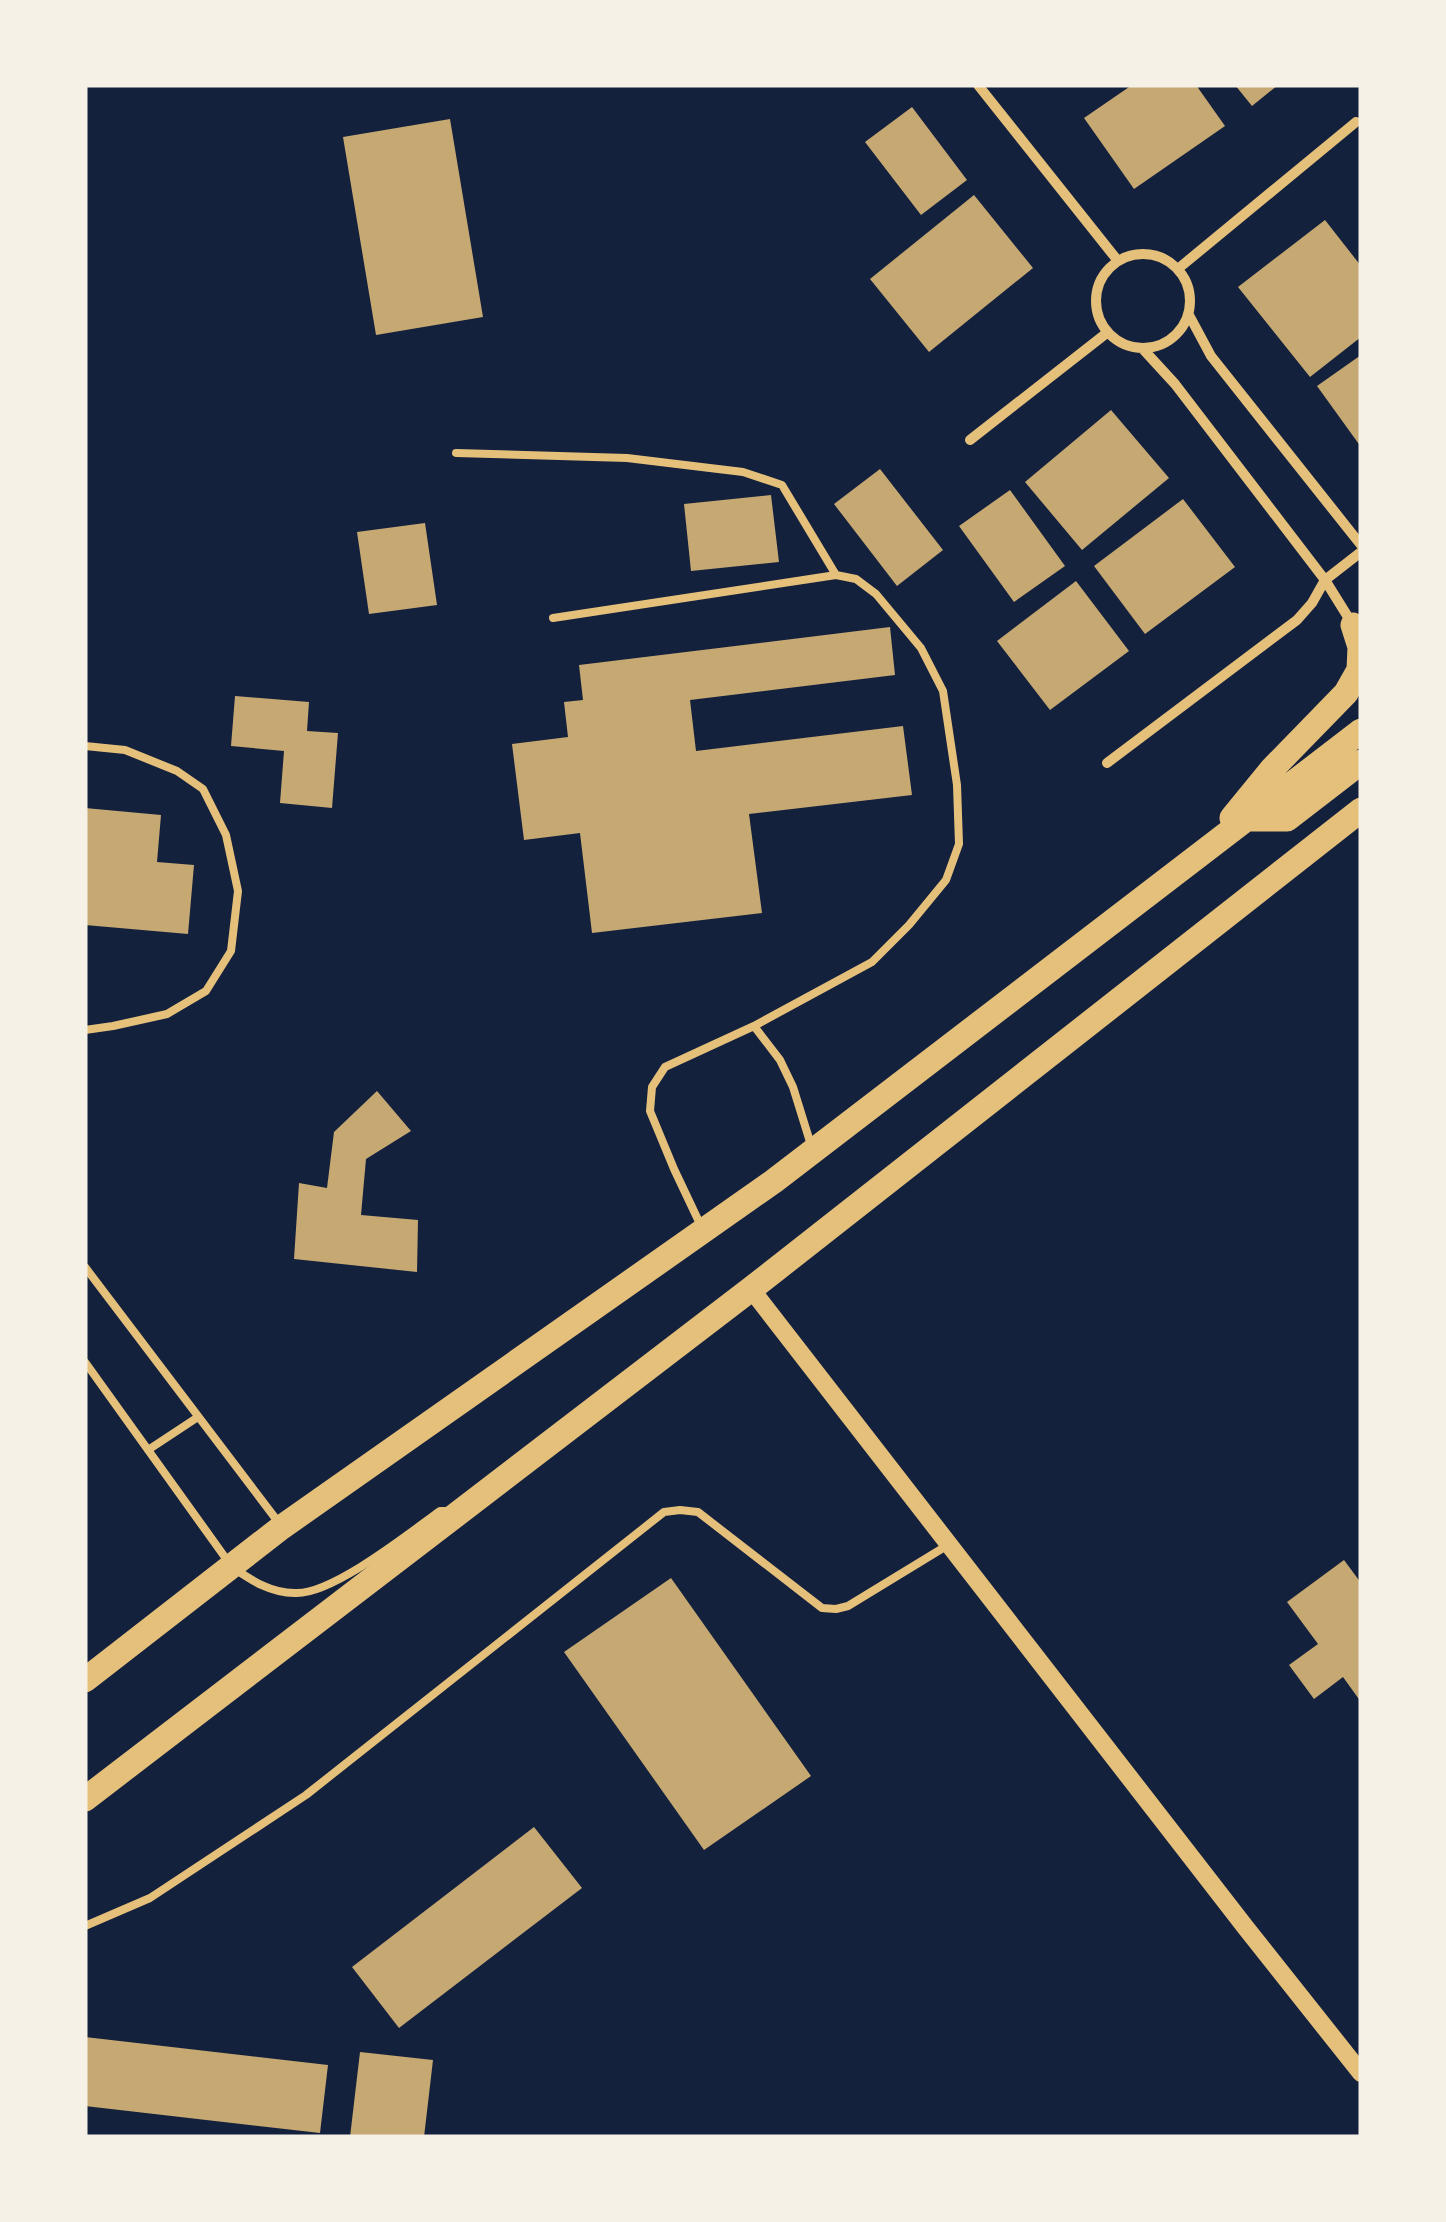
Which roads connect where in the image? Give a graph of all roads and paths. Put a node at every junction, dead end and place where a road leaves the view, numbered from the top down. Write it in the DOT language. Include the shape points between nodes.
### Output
graph roads {
  1 [pos="978,85"];
  2 [pos="1356,122"];
  3 [pos="1118,260"];
  4 [pos="1179,268"];
  5 [pos="1189,315"];
  6 [pos="1108,332"];
  7 [pos="1142,348"];
  8 [pos="970,440"];
  9 [pos="456,453"];
  10 [pos="1361,549"];
  11 [pos="836,576"];
  12 [pos="1325,580"];
  13 [pos="554,618"];
  14 [pos="1353,625"];
  15 [pos="1361,731"];
  16 [pos="85,746"];
  17 [pos="1361,762"];
  18 [pos="1107,763"];
  19 [pos="1361,810"];
  20 [pos="1248,819"];
  21 [pos="1207,848"];
  22 [pos="754,1026"];
  23 [pos="85,1030"];
  24 [pos="812,1151"];
  25 [pos="703,1230"];
  26 [pos="85,1267"];
  27 [pos="751,1289"];
  28 [pos="85,1362"];
  29 [pos="198,1417"];
  30 [pos="148,1450"];
  31 [pos="460,1511"];
  32 [pos="282,1528"];
  33 [pos="948,1545"];
  34 [pos="232,1566"];
  35 [pos="85,1680"];
  36 [pos="85,1799"];
  37 [pos="85,1926"];
  38 [pos="1337,2043"];
  39 [pos="1361,2050"];
  40 [pos="1361,2073"];
  1 -- 3 [label="street"];
  2 -- 4 [label="street"];
  3 -- 4 [label="street" via="1150,254"];
  3 -- 6 [label="street" via="1106,271 1095,302"];
  4 -- 5 [label="street" via="1188,282"];
  5 -- 7 [label="street" via="1171,340"];
  5 -- 10 [label="street" via="1211,356"];
  6 -- 7 [label="street"];
  6 -- 8 [label="street"];
  7 -- 12 [label="street"];
  9 -- 11 [label="lane" via="627,458 744,472 782,486"];
  10 -- 12 [label="street"];
  11 -- 13 [label="lane"];
  11 -- 22 [label="lane" via="856,579 876,594 921,648 943,691 959,844 946,880 872,962"];
  12 -- 14 [label="street"];
  12 -- 18 [label="street" via="1297,620"];
  14 -- 21 [label="main road" via="1360,670 1346,693"];
  15 -- 20 [label="main road"];
  16 -- 23 [label="lane" via="125,750 204,789 226,835 238,891 231,951 206,991 167,1014"];
  17 -- 20 [label="main road" via="1287,819"];
  19 -- 27 [label="main road"];
  20 -- 21 [label="main road"];
  21 -- 24 [label="main road"];
  22 -- 24 [label="lane" via="793,1087"];
  22 -- 25 [label="lane" via="665,1066 652,1086 650,1111"];
  24 -- 25 [label="main road"];
  25 -- 32 [label="main road"];
  26 -- 29 [label="lane"];
  27 -- 31 [label="main road"];
  27 -- 33 [label="street"];
  28 -- 30 [label="lane"];
  29 -- 30 [label="lane"];
  29 -- 32 [label="lane"];
  30 -- 34 [label="lane"];
  31 -- 34 [label="lane" via="440,1512 336,1581 300,1594 257,1584"];
  31 -- 36 [label="main road"];
  32 -- 34 [label="main road"];
  33 -- 37 [label="lane" via="848,1606 822,1608 698,1512 664,1512 306,1795 150,1898"];
  33 -- 38 [label="street"];
  34 -- 35 [label="main road"];
  38 -- 39 [label="street"];
  38 -- 40 [label="street"];
}
